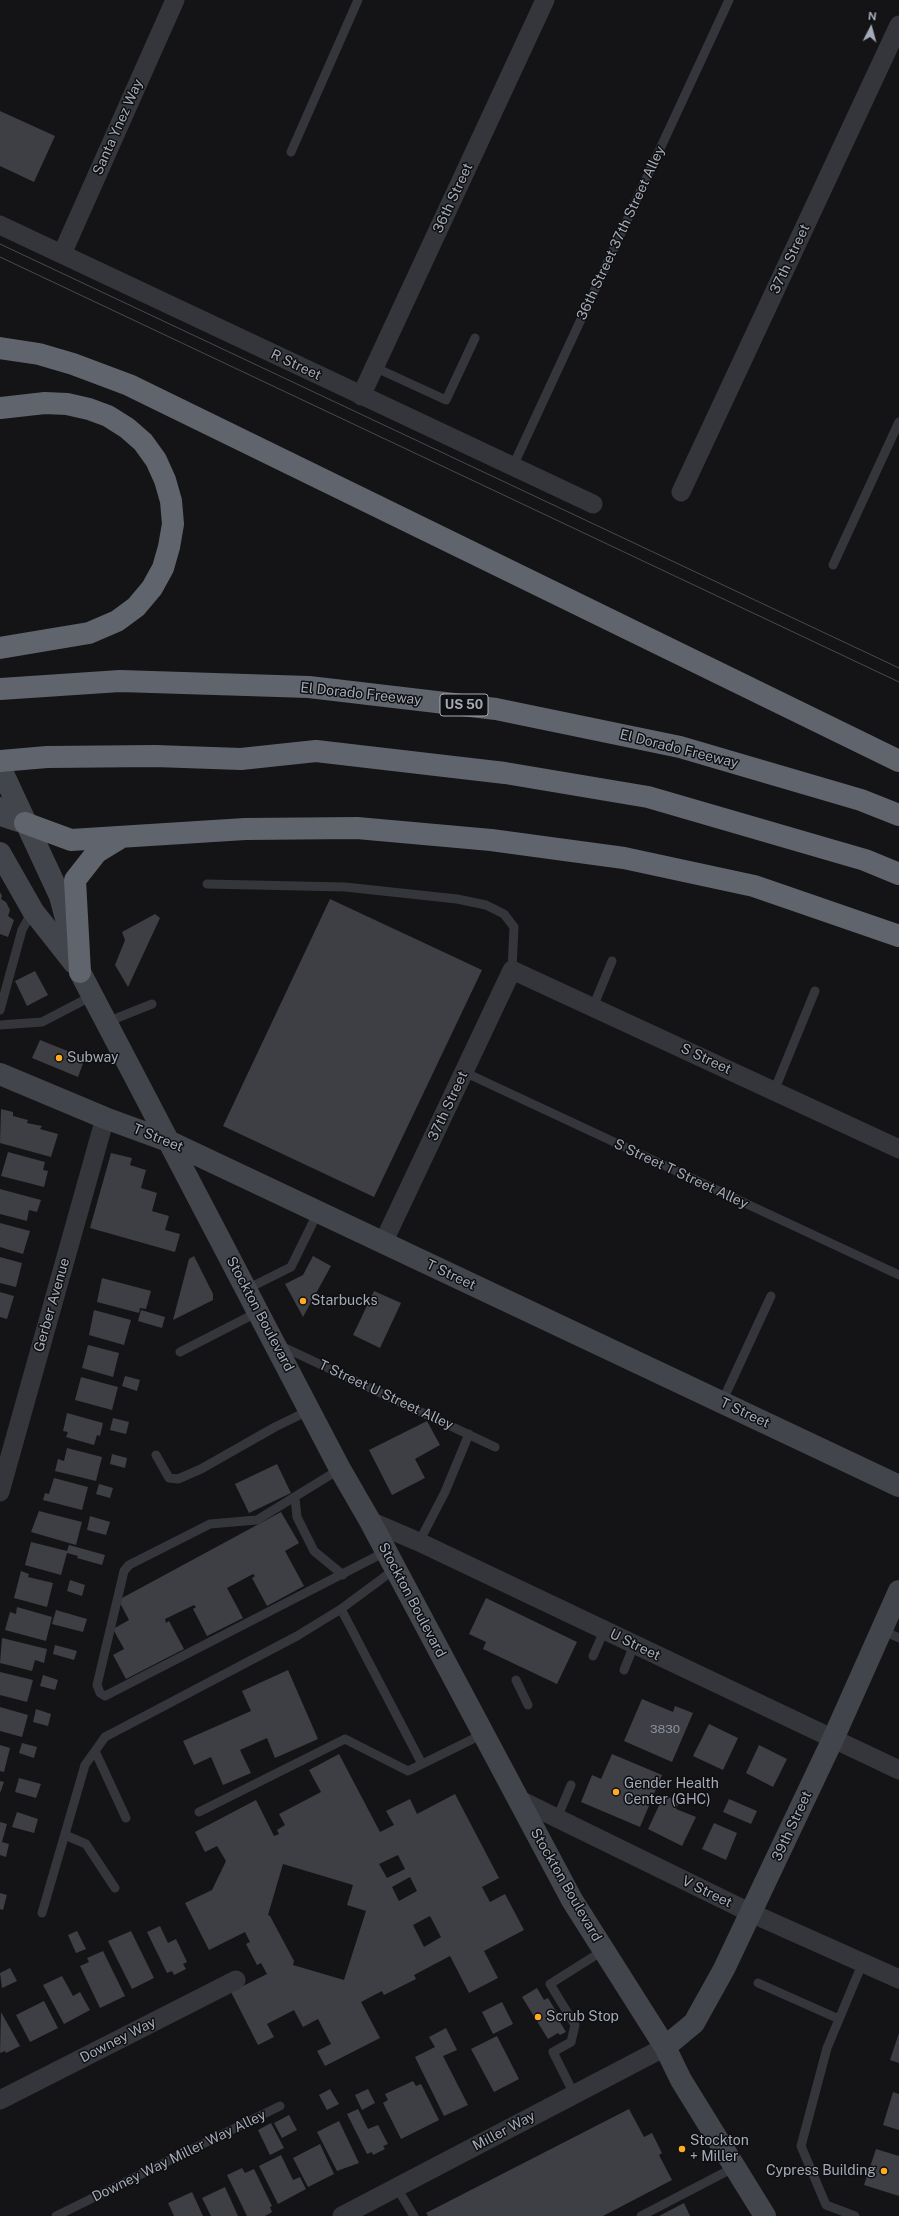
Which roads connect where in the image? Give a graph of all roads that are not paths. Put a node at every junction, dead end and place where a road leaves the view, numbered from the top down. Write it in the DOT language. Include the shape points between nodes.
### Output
graph roads {
  1 [pos="175,0"];
  2 [pos="358,0"];
  3 [pos="545,0"];
  4 [pos="729,0"];
  5 [pos="899,25"];
  6 [pos="291,152"];
  7 [pos="0,225"];
  8 [pos="62,254"];
  9 [pos="475,338"];
  10 [pos="0,348"];
  11 [pos="374,367"];
  12 [pos="361,396"];
  13 [pos="0,408"];
  14 [pos="899,422"];
  15 [pos="513,466"];
  16 [pos="681,492"];
  17 [pos="593,504"];
  18 [pos="833,565"];
  19 [pos="6,647"];
  20 [pos="8,688"];
  21 [pos="0,761"];
  22 [pos="899,761"];
  23 [pos="0,767"];
  24 [pos="0,808"];
  25 [pos="899,815"];
  26 [pos="25,823"];
  27 [pos="125,835"];
  28 [pos="0,853"];
  29 [pos="899,874"];
  30 [pos="207,884"];
  31 [pos="33,911"];
  32 [pos="899,936"];
  33 [pos="612,962"];
  34 [pos="512,970"];
  35 [pos="80,972"];
  36 [pos="815,991"];
  37 [pos="92,996"];
  38 [pos="152,1004"];
  39 [pos="593,1007"];
  40 [pos="0,1010"];
  41 [pos="107,1022"];
  42 [pos="0,1025"];
  43 [pos="464,1072"];
  44 [pos="0,1074"];
  45 [pos="774,1091"];
  46 [pos="105,1118"];
  47 [pos="168,1141"];
  48 [pos="899,1149"];
  49 [pos="318,1212"];
  50 [pos="383,1243"];
  51 [pos="899,1275"];
  52 [pos="247,1289"];
  53 [pos="771,1296"];
  54 [pos="259,1311"];
  55 [pos="276,1344"];
  56 [pos="180,1352"];
  57 [pos="722,1402"];
  58 [pos="310,1410"];
  59 [pos="469,1434"];
  60 [pos="495,1447"];
  61 [pos="156,1455"];
  62 [pos="340,1469"];
  63 [pos="899,1486"];
  64 [pos="0,1492"];
  65 [pos="294,1498"];
  66 [pos="370,1521"];
  67 [pos="419,1542"];
  68 [pos="390,1561"];
  69 [pos="343,1575"];
  70 [pos="899,1591"];
  71 [pos="342,1609"];
  72 [pos="604,1631"];
  73 [pos="891,1634"];
  74 [pos="634,1645"];
  75 [pos="592,1656"];
  76 [pos="624,1670"];
  77 [pos="516,1680"];
  78 [pos="528,1705"];
  79 [pos="483,1734"];
  80 [pos="833,1739"];
  81 [pos="95,1751"];
  82 [pos="422,1764"];
  83 [pos="899,1770"];
  84 [pos="571,1785"];
  85 [pos="518,1799"];
  86 [pos="200,1812"];
  87 [pos="126,1818"];
  88 [pos="557,1818"];
  89 [pos="65,1835"];
  90 [pos="115,1888"];
  91 [pos="750,1913"];
  92 [pos="42,1914"];
  93 [pos="604,1950"];
  94 [pos="863,1962"];
  95 [pos="899,1979"];
  96 [pos="236,1980"];
  97 [pos="758,1983"];
  98 [pos="839,2019"];
  99 [pos="665,2047"];
  100 [pos="574,2094"];
  101 [pos="0,2100"];
  102 [pos="280,2106"];
  103 [pos="735,2167"];
  104 [pos="397,2188"];
  105 [pos="56,2216"];
  106 [pos="342,2216"];
  107 [pos="414,2216"];
  108 [pos="641,2216"];
  109 [pos="765,2216"];
  110 [pos="855,2216"];
  1 -- 8 [label="street, Santa Ynez Way"];
  2 -- 6 [label="lane"];
  3 -- 11 [label="street, 36th Street"];
  4 -- 15 [label="lane, 36th Street 37th Street Alley"];
  5 -- 16 [label="street, 37th Street"];
  7 -- 8 [label="street, R Street"];
  8 -- 12 [label="street, R Street"];
  9 -- 11 [label="lane" via="446,400"];
  10 -- 22 [label="highway" via="39,354 67,362 129,385"];
  11 -- 12 [label="street, 36th Street"];
  12 -- 15 [label="street, R Street"];
  13 -- 19 [label="highway" via="45,403 67,404 102,413 127,428 143,442 156,460 171,501 172,524 163,568 152,588 136,607 117,620 89,633"];
  14 -- 18 [label="lane"];
  15 -- 17 [label="street, R Street"];
  20 -- 25 [label="highway, El Dorado Freeway / US 50" via="120,681 309,687 496,709 680,747 861,800"];
  21 -- 29 [label="highway" via="47,757 155,756 241,759 316,751 505,773 648,797 864,860"];
  23 -- 26 [label="main road, Stockton Boulevard"];
  24 -- 26 [label="main road" via="4,816"];
  26 -- 27 [label="highway" via="71,840"];
  26 -- 35 [label="main road, Stockton Boulevard" via="60,896"];
  27 -- 32 [label="highway" via="245,829 357,828 499,841 624,858 754,886"];
  27 -- 35 [label="highway" via="97,852 75,880"];
  28 -- 31 [label="main road, Stockton Boulevard"];
  30 -- 34 [label="lane" via="345,887 456,898 486,905 504,914 514,927"];
  31 -- 35 [label="main road, Stockton Boulevard"];
  31 -- 40 [label="lane" via="22,930"];
  33 -- 39 [label="lane"];
  34 -- 39 [label="street, S Street"];
  34 -- 43 [label="street, 37th Street"];
  35 -- 37 [label="main road, Stockton Boulevard"];
  36 -- 45 [label="lane"];
  37 -- 41 [label="main road, Stockton Boulevard"];
  37 -- 42 [label="lane" via="42,1022"];
  38 -- 41 [label="lane"];
  39 -- 45 [label="street, S Street"];
  41 -- 47 [label="main road, Stockton Boulevard"];
  43 -- 50 [label="street, 37th Street"];
  43 -- 51 [label="lane, S Street T Street Alley"];
  44 -- 46 [label="main road, T Street"];
  45 -- 48 [label="street, S Street"];
  46 -- 47 [label="main road, T Street"];
  46 -- 64 [label="street, Gerber Avenue"];
  47 -- 49 [label="main road, T Street"];
  47 -- 52 [label="main road, Stockton Boulevard"];
  49 -- 50 [label="main road, T Street"];
  49 -- 52 [label="lane" via="291,1267"];
  50 -- 57 [label="main road, T Street"];
  52 -- 54 [label="main road, Stockton Boulevard"];
  53 -- 57 [label="lane"];
  54 -- 55 [label="main road, Stockton Boulevard"];
  54 -- 56 [label="lane"];
  55 -- 58 [label="main road, Stockton Boulevard"];
  55 -- 59 [label="lane, T Street U Street Alley"];
  57 -- 63 [label="main road, T Street"];
  58 -- 61 [label="lane" via="178,1479 168,1478"];
  58 -- 62 [label="main road, Stockton Boulevard"];
  59 -- 60 [label="lane, T Street U Street Alley"];
  59 -- 67 [label="lane" via="445,1492"];
  62 -- 65 [label="lane"];
  62 -- 66 [label="main road, Stockton Boulevard"];
  65 -- 69 [label="lane" via="297,1516 314,1550"];
  65 -- 69 [label="lane" via="257,1520 210,1524 128,1565 124,1571 97,1685 100,1693 105,1696"];
  66 -- 67 [label="street, U Street"];
  66 -- 68 [label="main road, Stockton Boulevard"];
  67 -- 72 [label="street, U Street"];
  68 -- 69 [label="lane"];
  68 -- 71 [label="lane"];
  68 -- 79 [label="main road, Stockton Boulevard"];
  70 -- 73 [label="main road, 39th Street"];
  71 -- 81 [label="lane" via="297,1636 105,1737"];
  71 -- 82 [label="lane"];
  72 -- 74 [label="street, U Street"];
  72 -- 75 [label="lane"];
  73 -- 80 [label="main road, 39th Street"];
  74 -- 76 [label="lane"];
  74 -- 80 [label="street, U Street"];
  77 -- 78 [label="lane"];
  79 -- 82 [label="lane"];
  79 -- 85 [label="main road, Stockton Boulevard"];
  80 -- 83 [label="street, U Street"];
  80 -- 91 [label="main road, 39th Street"];
  81 -- 87 [label="lane"];
  81 -- 89 [label="lane" via="85,1765"];
  82 -- 86 [label="lane" via="408,1771 344,1739"];
  84 -- 88 [label="lane"];
  85 -- 88 [label="street, V Street"];
  85 -- 93 [label="main road, Stockton Boulevard" via="572,1900"];
  88 -- 91 [label="street, V Street"];
  89 -- 90 [label="lane" via="86,1844"];
  89 -- 92 [label="lane"];
  91 -- 94 [label="street, V Street"];
  91 -- 99 [label="main road, 39th Street" via="724,1969 694,2023"];
  93 -- 99 [label="main road, Stockton Boulevard"];
  93 -- 100 [label="lane" via="550,1984 575,2026 571,2042 553,2052"];
  94 -- 95 [label="street, V Street"];
  94 -- 98 [label="lane"];
  96 -- 101 [label="street, Downey Way"];
  97 -- 98 [label="lane"];
  98 -- 110 [label="lane" via="827,2048 801,2146 826,2205"];
  99 -- 100 [label="street, Miller Way"];
  99 -- 103 [label="main road, Stockton Boulevard" via="681,2080"];
  100 -- 104 [label="street, Miller Way"];
  102 -- 105 [label="lane, Downey Way Miller Way Alley"];
  103 -- 108 [label="lane"];
  103 -- 109 [label="main road, Stockton Boulevard"];
  104 -- 106 [label="street, Miller Way"];
  104 -- 107 [label="lane"];
}
